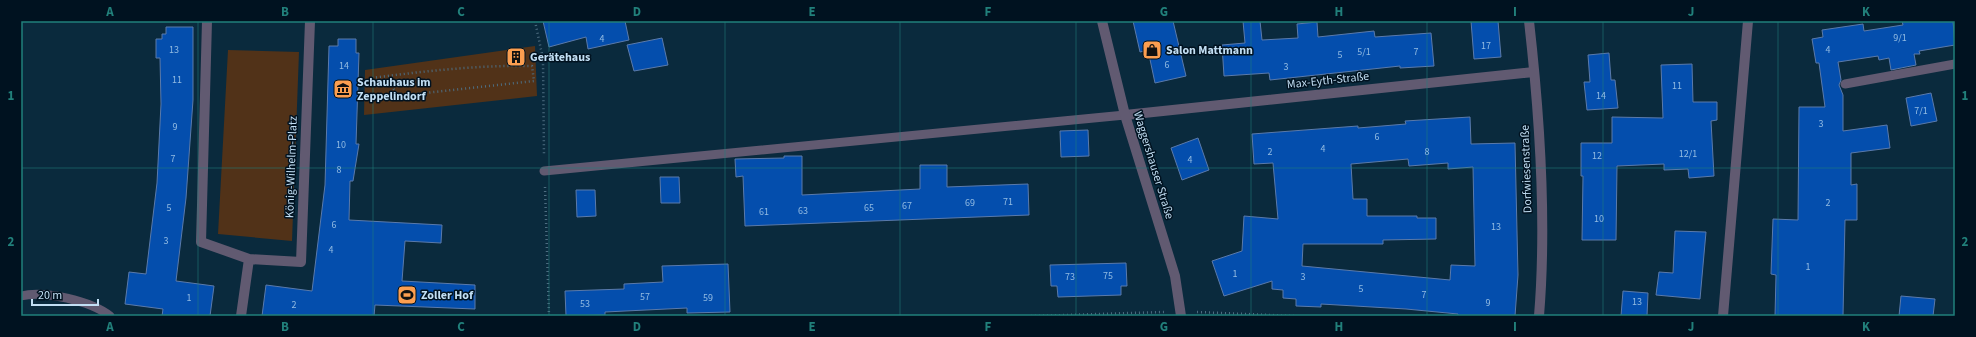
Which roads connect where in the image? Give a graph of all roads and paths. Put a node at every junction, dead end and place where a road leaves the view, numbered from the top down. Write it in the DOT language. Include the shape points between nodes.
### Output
graph roads {
  1 [pos="208,21"];
  2 [pos="310,21"];
  3 [pos="1102,21"];
  4 [pos="1528,21"];
  5 [pos="1748,21"];
  6 [pos="1955,64"];
  7 [pos="1534,72"];
  8 [pos="391,76"];
  9 [pos="372,78"];
  10 [pos="1845,84"];
  11 [pos="1125,115"];
  12 [pos="544,171"];
  13 [pos="249,259"];
  14 [pos="21,296"];
  15 [pos="110,316"];
  16 [pos="242,316"];
  17 [pos="1181,316"];
  18 [pos="1539,316"];
  19 [pos="1723,316"];
  1 -- 13 [label="street, König-Wilhelm-Platz" via="201,242"];
  2 -- 13 [label="street, König-Wilhelm-Platz" via="301,262"];
  3 -- 11 [label="street, Waggershauser Straße"];
  4 -- 7 [label="street, Dorfwiesenstraße"];
  5 -- 19 [label="street"];
  6 -- 10 [label="lane"];
  7 -- 11 [label="street, Max-Eyth-Straße"];
  7 -- 18 [label="street, Dorfwiesenstraße" via="1541,192"];
  8 -- 8 [label="path" via="393,88 398,96 534,81 532,66 497,66"];
  8 -- 9 [label="path"];
  11 -- 12 [label="lane"];
  11 -- 17 [label="street, Waggershauser Straße" via="1175,276"];
  13 -- 16 [label="street"];
  14 -- 15 [label="lane" via="63,296"];
}
